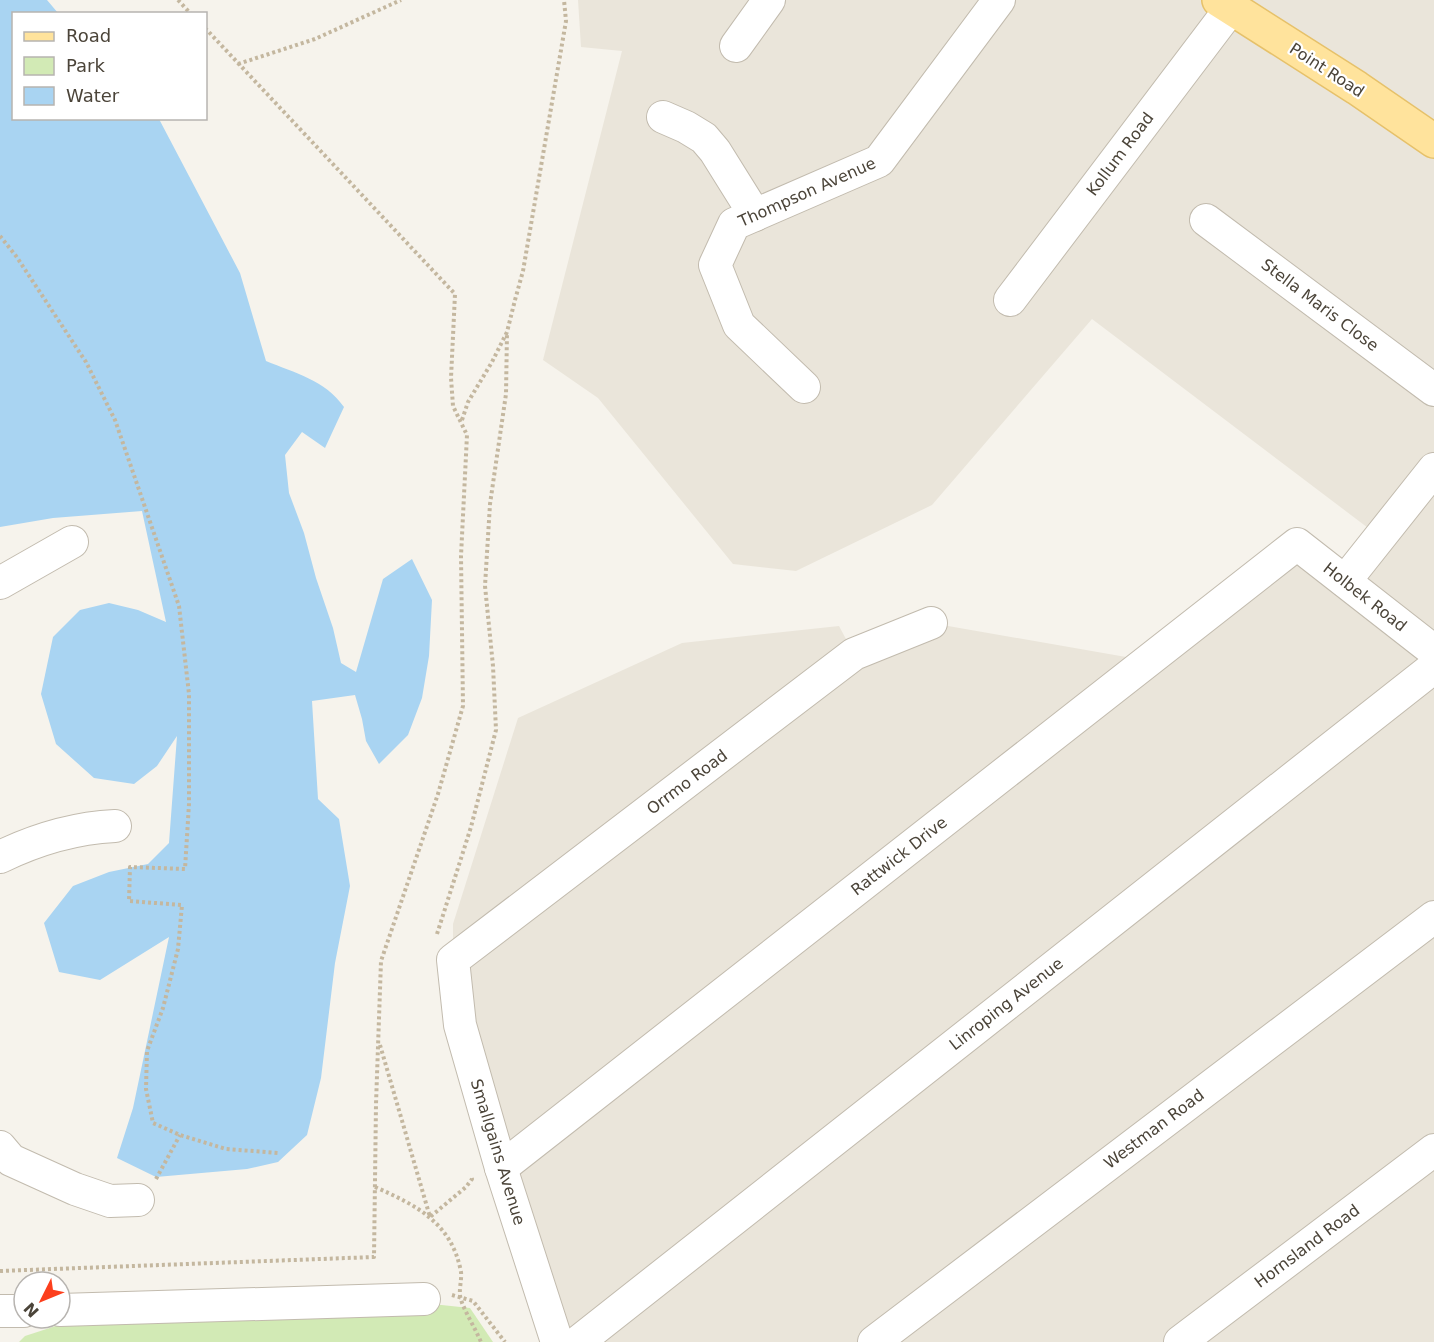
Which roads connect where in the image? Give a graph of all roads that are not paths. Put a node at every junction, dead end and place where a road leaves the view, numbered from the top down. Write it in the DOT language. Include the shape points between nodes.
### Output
graph roads {
  1 [pos="769,0"];
  2 [pos="999,0"];
  3 [pos="1225,3"];
  4 [pos="736,46"];
  5 [pos="663,117"];
  6 [pos="1434,141"];
  7 [pos="755,215"];
  8 [pos="1206,220"];
  9 [pos="1010,300"];
  10 [pos="804,387"];
  11 [pos="1434,390"];
  12 [pos="1434,469"];
  13 [pos="72,542"];
  14 [pos="1297,543"];
  15 [pos="1344,581"];
  16 [pos="0,583"];
  17 [pos="931,623"];
  18 [pos="1434,651"];
  19 [pos="1434,667"];
  20 [pos="115,826"];
  21 [pos="0,857"];
  22 [pos="1434,917"];
  23 [pos="444,951"];
  24 [pos="0,1147"];
  25 [pos="1434,1150"];
  26 [pos="501,1168"];
  27 [pos="145,1192"];
  28 [pos="424,1299"];
  29 [pos="72,1310"];
  30 [pos="557,1342"];
  31 [pos="578,1342"];
  32 [pos="874,1342"];
  33 [pos="1180,1342"];
  1 -- 4 [label="street"];
  2 -- 7 [label="street, Thompson Avenue" via="879,162"];
  3 -- 6 [label="main road, Point Road"];
  3 -- 9 [label="street, Kollum Road"];
  5 -- 7 [label="street" via="704,138"];
  7 -- 10 [label="street, Thompson Avenue" via="734,224 715,265 739,325"];
  8 -- 11 [label="street, Stella Maris Close"];
  12 -- 15 [label="street"];
  13 -- 16 [label="street"];
  14 -- 15 [label="street, Holbek Road"];
  14 -- 26 [label="street, Rattwick Drive"];
  15 -- 18 [label="street, Holbek Road"];
  17 -- 23 [label="street, Orrmo Road" via="854,654"];
  19 -- 31 [label="street, Linroping Avenue"];
  20 -- 21 [label="street" via="88,828 30,843"];
  22 -- 32 [label="street, Westman Road"];
  23 -- 26 [label="street, Smallgains Avenue" via="460,1025"];
  24 -- 27 [label="street" via="11,1160 110,1201"];
  25 -- 33 [label="street, Hornsland Road"];
  26 -- 30 [label="street, Smallgains Avenue"];
  28 -- 29 [label="street"];
}
